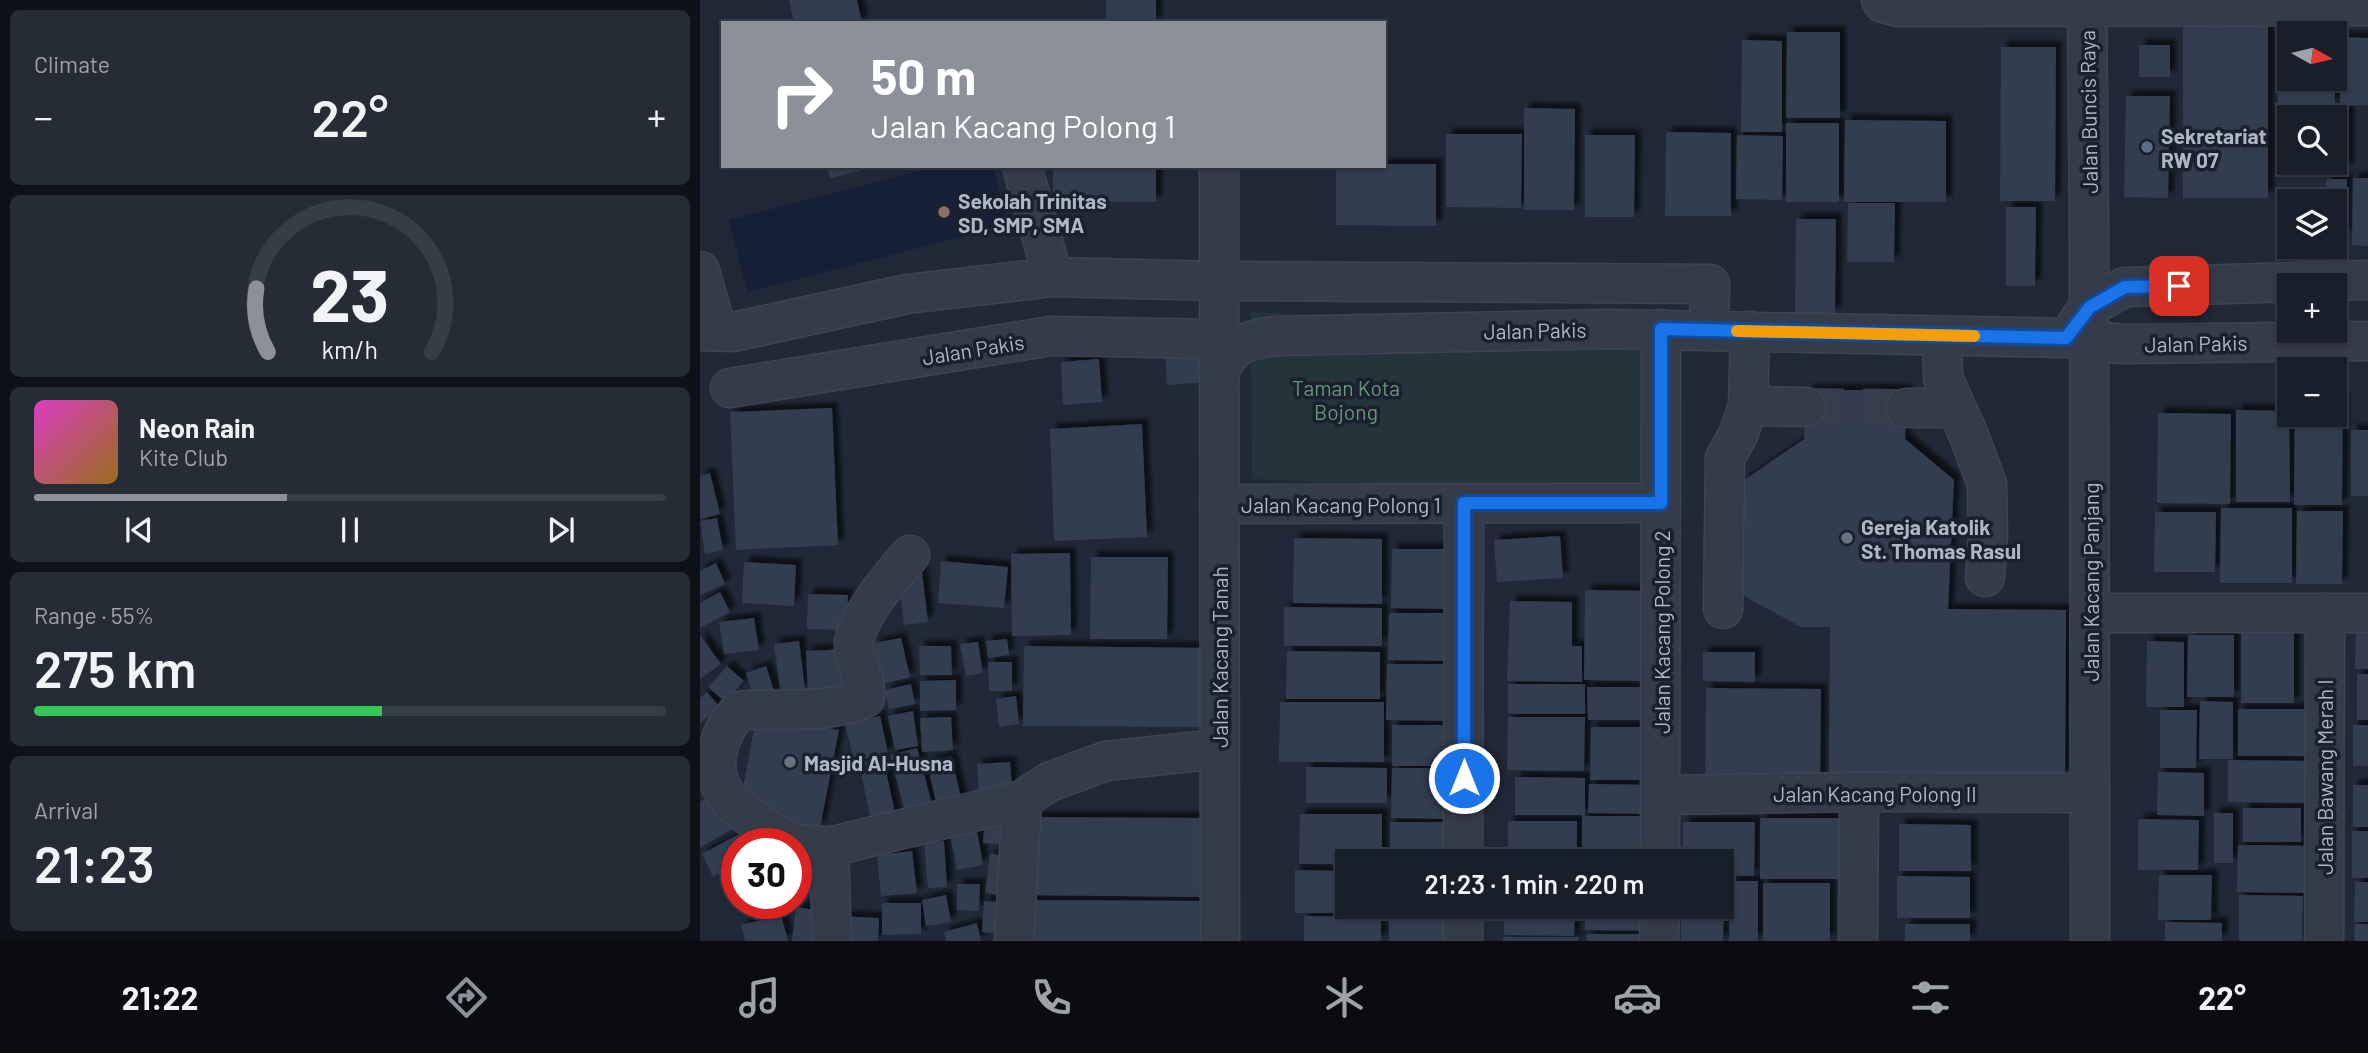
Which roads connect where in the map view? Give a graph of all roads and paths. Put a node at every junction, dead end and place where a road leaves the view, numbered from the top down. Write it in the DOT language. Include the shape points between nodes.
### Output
graph roads {
  1 [pos="2087,3"];
  2 [pos="2323,3"];
  3 [pos="1890,4"];
  4 [pos="2368,6"];
  5 [pos="1023,168"];
  6 [pos="1219,168"];
  7 [pos="2089,224"];
  8 [pos="700,271"];
  9 [pos="1053,277"];
  10 [pos="2368,280"];
  11 [pos="1219,281"];
  12 [pos="1608,283"];
  13 [pos="1608,329"];
  14 [pos="1661,329"];
  15 [pos="2082,329"];
  16 [pos="1709,330"];
  17 [pos="708,331"];
  18 [pos="1750,331"];
  19 [pos="1942,336"];
  20 [pos="2368,341"];
  21 [pos="1218,356"];
  22 [pos="730,388"];
  23 [pos="1748,406"];
  24 [pos="1806,407"];
  25 [pos="1906,408"];
  26 [pos="1956,408"];
  27 [pos="1464,503"];
  28 [pos="1661,503"];
  29 [pos="1219,504"];
  30 [pos="910,555"];
  31 [pos="1986,577"];
  32 [pos="1723,609"];
  33 [pos="2325,612"];
  34 [pos="2368,612"];
  35 [pos="2090,613"];
  36 [pos="1219,749"];
  37 [pos="708,752"];
  38 [pos="1858,792"];
  39 [pos="2090,793"];
  40 [pos="1660,795"];
  41 [pos="1022,800"];
  42 [pos="765,828"];
  43 [pos="812,844"];
  44 [pos="1463,849"];
  45 [pos="1660,849"];
  46 [pos="812,867"];
  47 [pos="1463,919"];
  48 [pos="1660,919"];
  49 [pos="832,941"];
  50 [pos="1014,941"];
  51 [pos="1220,941"];
  52 [pos="1463,941"];
  53 [pos="1660,941"];
  54 [pos="1858,941"];
  55 [pos="2090,941"];
  56 [pos="2324,941"];
  1 -- 2 [label="street"];
  1 -- 3 [label="street"];
  1 -- 7 [label="street, Jalan Buncis Raya"];
  2 -- 4 [label="street"];
  5 -- 9 [label="street"];
  6 -- 11 [label="street"];
  7 -- 15 [label="street, Jalan Kacang Panjang"];
  8 -- 17 [label="street"];
  9 -- 11 [label="street"];
  9 -- 17 [label="street" via="907,294 733,332"];
  10 -- 15 [label="street" via="2125,287"];
  11 -- 12 [label="street"];
  11 -- 21 [label="street"];
  12 -- 13 [label="street"];
  12 -- 16 [label="street" via="1710,284"];
  13 -- 14 [label="street"];
  13 -- 21 [label="street, Jalan Pakis" via="1275,336 1250,340"];
  14 -- 16 [label="street, Jalan Pakis"];
  14 -- 28 [label="street, Jalan Kacang Polong 2"];
  15 -- 19 [label="street, Jalan Pakis"];
  15 -- 20 [label="street, Jalan Pakis" via="2123,344"];
  15 -- 35 [label="street, Jalan Kacang Panjang"];
  16 -- 18 [label="street, Jalan Pakis"];
  18 -- 19 [label="street, Jalan Pakis"];
  18 -- 23 [label="street"];
  19 -- 26 [label="street" via="1943,378"];
  21 -- 22 [label="street, Jalan Pakis" via="1051,336"];
  21 -- 29 [label="street, Jalan Kacang Tanah"];
  23 -- 24 [label="street"];
  23 -- 32 [label="street" via="1725,458"];
  25 -- 26 [label="street"];
  26 -- 31 [label="street" via="1987,484"];
  27 -- 28 [label="street, Jalan Kacang Polong 1"];
  27 -- 29 [label="street, Jalan Kacang Polong 1"];
  27 -- 44 [label="street, Jalan Kacang Polong 1"];
  28 -- 40 [label="street, Jalan Kacang Polong 2"];
  29 -- 36 [label="street, Jalan Kacang Tanah"];
  30 -- 37 [label="street" via="855,631 853,648 866,687 865,698 827,706 739,711"];
  33 -- 34 [label="street"];
  33 -- 35 [label="street"];
  33 -- 56 [label="street, Jalan Bawang Merah I"];
  35 -- 39 [label="street, Jalan Kacang Panjang"];
  36 -- 41 [label="street" via="1106,761 1049,782"];
  36 -- 51 [label="street, Jalan Kacang Tanah"];
  37 -- 42 [label="street" via="726,796"];
  38 -- 39 [label="street, Jalan Kacang Polong II"];
  38 -- 40 [label="street, Jalan Kacang Polong II"];
  38 -- 54 [label="street"];
  39 -- 55 [label="street, Jalan Kacang Panjang"];
  40 -- 45 [label="street, Jalan Kacang Polong 2"];
  41 -- 43 [label="street"];
  41 -- 50 [label="street"];
  46 -- 49 [label="street"];
  47 -- 52 [label="street"];
  48 -- 53 [label="street"];
}
